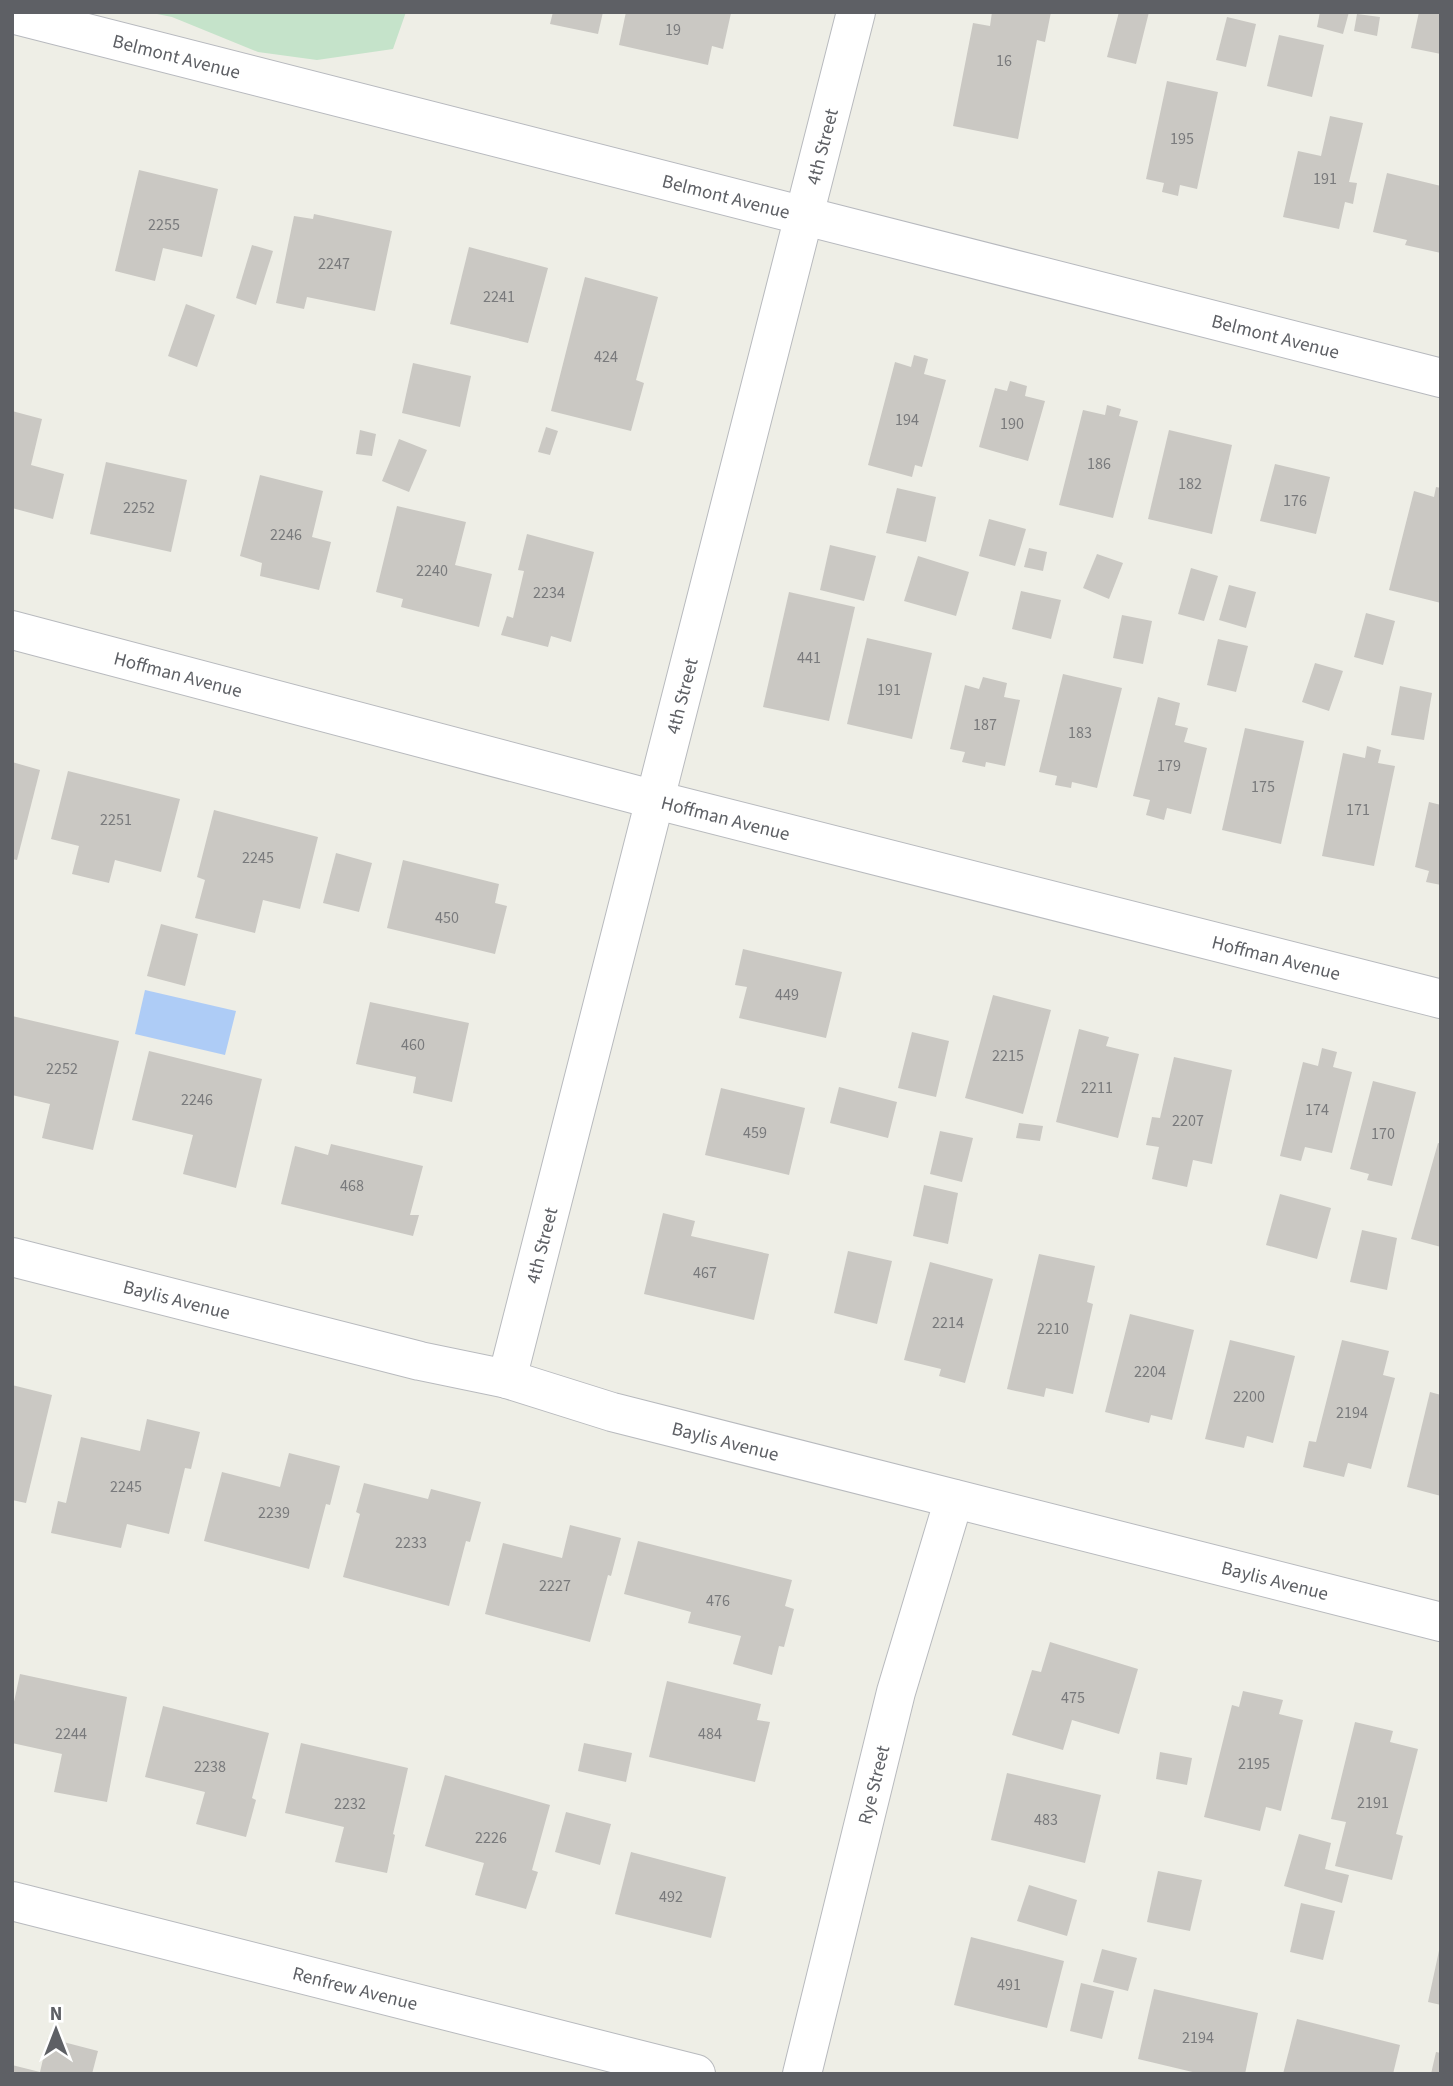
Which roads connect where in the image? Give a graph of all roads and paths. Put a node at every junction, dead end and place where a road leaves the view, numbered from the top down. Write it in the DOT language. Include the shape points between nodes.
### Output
graph roads {
  1 [pos="856,12"];
  2 [pos="12,14"];
  3 [pos="804,216"];
  4 [pos="1441,378"];
  5 [pos="12,630"];
  6 [pos="656,800"];
  7 [pos="1441,999"];
  8 [pos="12,1257"];
  9 [pos="508,1379"];
  10 [pos="954,1499"];
  11 [pos="1441,1622"];
  12 [pos="12,1901"];
  13 [pos="696,2074"];
  14 [pos="802,2074"];
  1 -- 3 [label="street, 4th Street"];
  2 -- 3 [label="street, Belmont Avenue"];
  3 -- 4 [label="street, Belmont Avenue"];
  3 -- 6 [label="street, 4th Street"];
  5 -- 6 [label="street, Hoffman Avenue"];
  6 -- 7 [label="street, Hoffman Avenue"];
  6 -- 9 [label="street, 4th Street"];
  8 -- 9 [label="street, Baylis Avenue" via="420,1361"];
  9 -- 10 [label="street, Baylis Avenue" via="612,1412"];
  10 -- 11 [label="street, Baylis Avenue"];
  10 -- 14 [label="street, Rye Street" via="896,1692"];
  12 -- 13 [label="street, Renfrew Avenue"];
}
